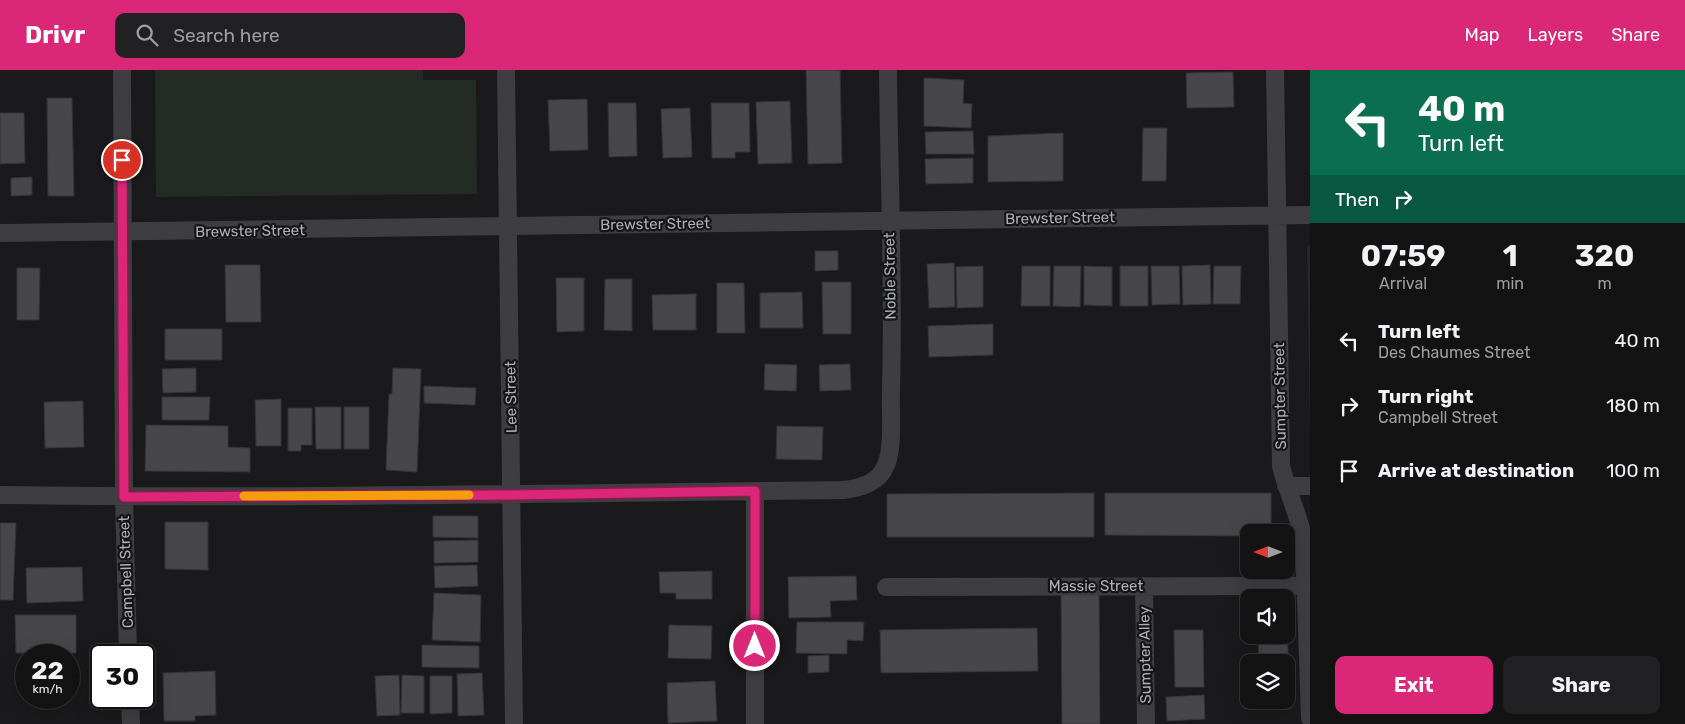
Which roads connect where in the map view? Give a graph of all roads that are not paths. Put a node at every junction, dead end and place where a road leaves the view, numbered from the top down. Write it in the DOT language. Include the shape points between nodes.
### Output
graph roads {
  1 [pos="122,70"];
  2 [pos="506,70"];
  3 [pos="888,70"];
  4 [pos="1275,70"];
  5 [pos="1276,215"];
  6 [pos="1310,215"];
  7 [pos="890,220"];
  8 [pos="509,227"];
  9 [pos="122,232"];
  10 [pos="0,233"];
  11 [pos="1286,486"];
  12 [pos="1310,486"];
  13 [pos="755,491"];
  14 [pos="0,495"];
  15 [pos="512,495"];
  16 [pos="124,497"];
  17 [pos="1144,586"];
  18 [pos="1306,586"];
  19 [pos="886,587"];
  20 [pos="128,644"];
  21 [pos="130,709"];
  22 [pos="1310,718"];
  23 [pos="130,724"];
  24 [pos="514,724"];
  25 [pos="755,724"];
  26 [pos="1146,724"];
  1 -- 9 [label="street, Campbell Street"];
  2 -- 8 [label="street, Lee Street"];
  3 -- 7 [label="street, Noble Street"];
  4 -- 5 [label="street, Sumpter Street"];
  5 -- 6 [label="street, Brewster Street"];
  5 -- 7 [label="street, Brewster Street"];
  5 -- 11 [label="street, Sumpter Street" via="1281,466"];
  7 -- 8 [label="street, Brewster Street"];
  7 -- 13 [label="street, Noble Street" via="892,357 890,446 886,465 876,479 863,487"];
  8 -- 9 [label="street, Brewster Street"];
  8 -- 15 [label="street, Lee Street"];
  9 -- 10 [label="street, Brewster Street"];
  9 -- 16 [label="street, Campbell Street"];
  11 -- 12 [label="street"];
  11 -- 18 [label="street, Sumpter Street" via="1299,516"];
  13 -- 15 [label="street"];
  13 -- 25 [label="street"];
  14 -- 16 [label="street"];
  15 -- 16 [label="street"];
  15 -- 24 [label="street, Lee Street"];
  16 -- 20 [label="street, Campbell Street"];
  17 -- 18 [label="street, Massie Street"];
  17 -- 19 [label="street, Massie Street"];
  17 -- 26 [label="street, Sumpter Alley"];
  18 -- 22 [label="street, Sumpter Street"];
  21 -- 23 [label="street"];
}
